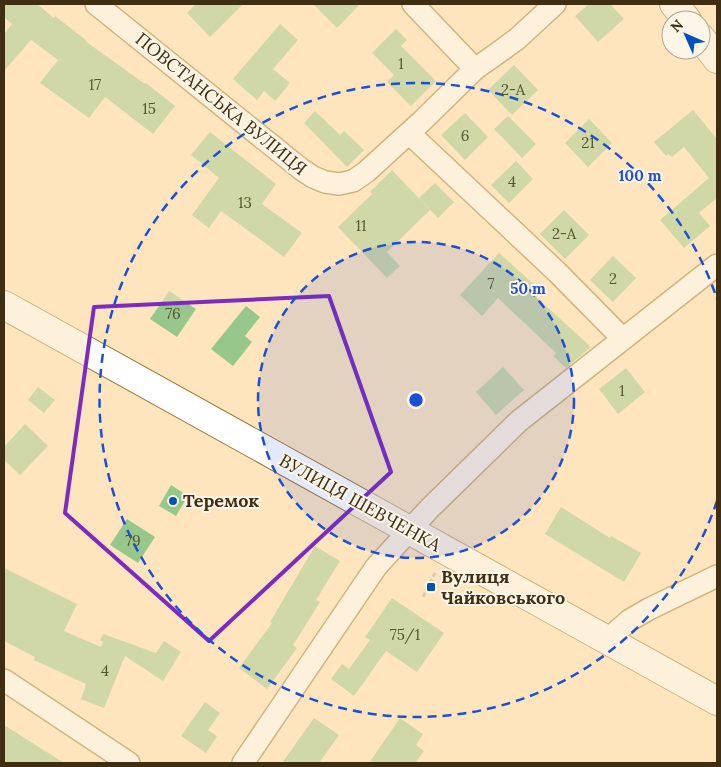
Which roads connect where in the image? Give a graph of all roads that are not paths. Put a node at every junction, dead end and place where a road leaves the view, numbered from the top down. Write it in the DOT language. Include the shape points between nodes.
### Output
graph roads {
  1 [pos="96,4"];
  2 [pos="413,4"];
  3 [pos="555,4"];
  4 [pos="475,68"];
  5 [pos="409,133"];
  6 [pos="717,265"];
  7 [pos="4,305"];
  8 [pos="623,339"];
  9 [pos="410,530"];
  10 [pos="717,576"];
  11 [pos="607,640"];
  12 [pos="4,680"];
  13 [pos="717,701"];
  14 [pos="129,763"];
  15 [pos="243,763"];
  1 -- 5 [label="street, ПОВСТАНСЬКА ВУЛИЦЯ" via="313,177 339,184 353,181"];
  2 -- 4 [label="street"];
  3 -- 4 [label="street" via="496,55"];
  4 -- 5 [label="street"];
  5 -- 8 [label="street"];
  6 -- 8 [label="street"];
  7 -- 9 [label="main road, ВУЛИЦЯ ШЕВЧЕНКА"];
  8 -- 9 [label="street" via="519,421"];
  9 -- 11 [label="main road, ВУЛИЦЯ ШЕВЧЕНКА"];
  9 -- 15 [label="street" via="376,567"];
  10 -- 11 [label="street" via="643,612"];
  11 -- 13 [label="main road, ВУЛИЦЯ ШЕВЧЕНКА"];
  12 -- 14 [label="street"];
}
